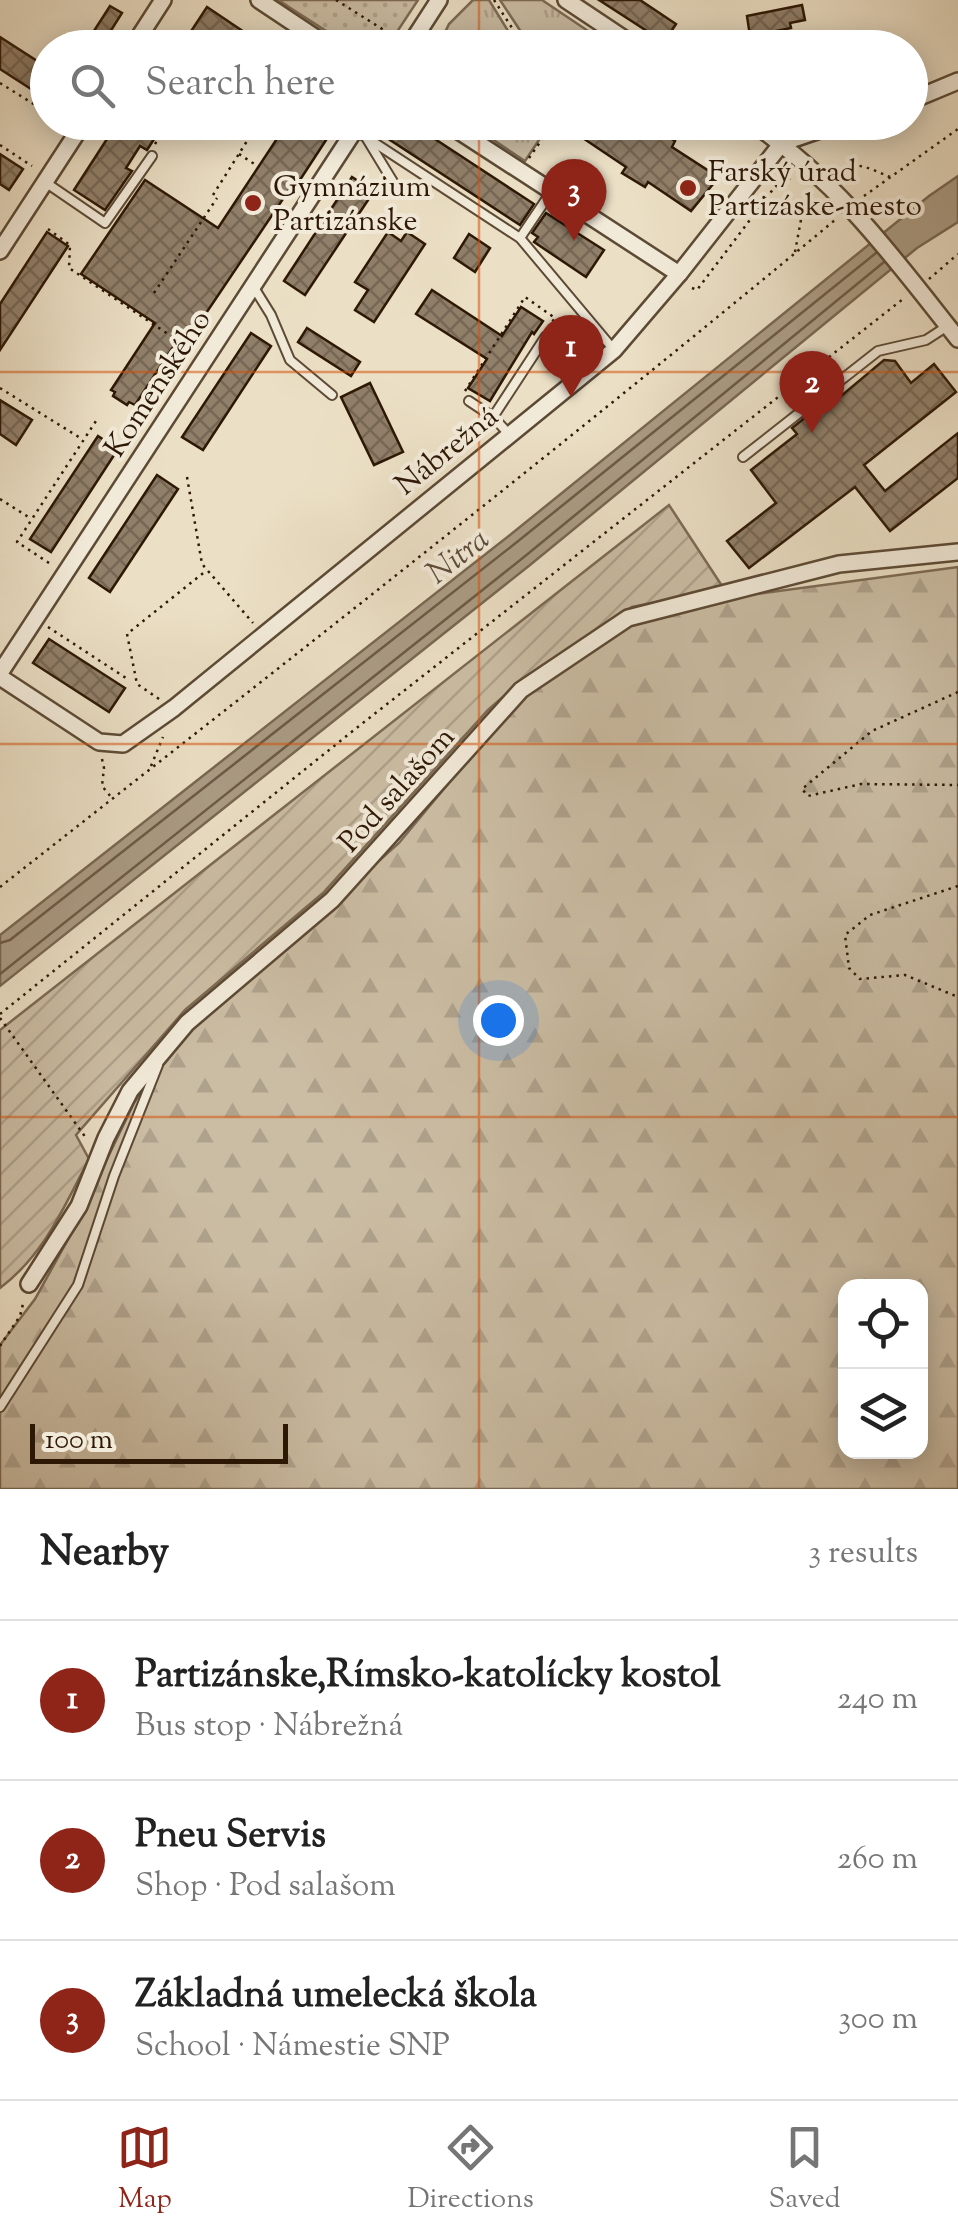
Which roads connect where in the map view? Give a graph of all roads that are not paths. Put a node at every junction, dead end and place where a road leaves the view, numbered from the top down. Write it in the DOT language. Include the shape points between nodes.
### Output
graph roads {
  1 [pos="163,0"];
  2 [pos="258,0"];
  3 [pos="439,0"];
  4 [pos="566,0"];
  5 [pos="144,30"];
  6 [pos="304,30"];
  7 [pos="420,30"];
  8 [pos="611,30"];
  9 [pos="958,81"];
  10 [pos="928,93"];
  11 [pos="72,140"];
  12 [pos="353,140"];
  13 [pos="367,140"];
  14 [pos="376,140"];
  15 [pos="472,140"];
  16 [pos="778,140"];
  17 [pos="791,140"];
  18 [pos="782,143"];
  19 [pos="151,155"];
  20 [pos="47,179"];
  21 [pos="394,186"];
  22 [pos="551,192"];
  23 [pos="520,238"];
  24 [pos="0,251"];
  25 [pos="682,280"];
  26 [pos="253,286"];
  27 [pos="953,333"];
  28 [pos="546,336"];
  29 [pos="614,350"];
  30 [pos="332,395"];
  31 [pos="469,402"];
  32 [pos="493,416"];
  33 [pos="509,434"];
  34 [pos="742,457"];
  35 [pos="958,552"];
  36 [pos="0,675"];
  37 [pos="161,1056"];
  38 [pos="29,1284"];
  39 [pos="0,1407"];
  1 -- 5 [label="street"];
  2 -- 6 [label="street"];
  3 -- 7 [label="street"];
  4 -- 8 [label="street"];
  9 -- 10 [label="street"];
  11 -- 20 [label="street"];
  12 -- 26 [label="street, Komenského"];
  13 -- 21 [label="lane"];
  14 -- 23 [label="lane"];
  15 -- 22 [label="street"];
  16 -- 18 [label="street"];
  17 -- 18 [label="street"];
  18 -- 25 [label="street, Nábrežná"];
  18 -- 27 [label="street" via="852,207"];
  19 -- 20 [label="lane" via="105,223"];
  20 -- 24 [label="street"];
  22 -- 23 [label="lane"];
  22 -- 25 [label="street"];
  23 -- 29 [label="lane"];
  25 -- 29 [label="street, Nábrežná"];
  26 -- 30 [label="lane" via="290,360"];
  26 -- 36 [label="street, Komenského"];
  27 -- 34 [label="lane" via="878,351"];
  28 -- 32 [label="lane"];
  29 -- 33 [label="street, Nábrežná"];
  31 -- 32 [label="lane"];
  32 -- 33 [label="lane"];
  33 -- 36 [label="street, Nábrežná" via="123,744 99,742"];
  35 -- 37 [label="street, Pod salašom" via="839,564 628,618 521,690 332,900 188,1023"];
  37 -- 38 [label="street, Pod salašom" via="130,1091 78,1206"];
  37 -- 39 [label="lane" via="78,1285"];
}
